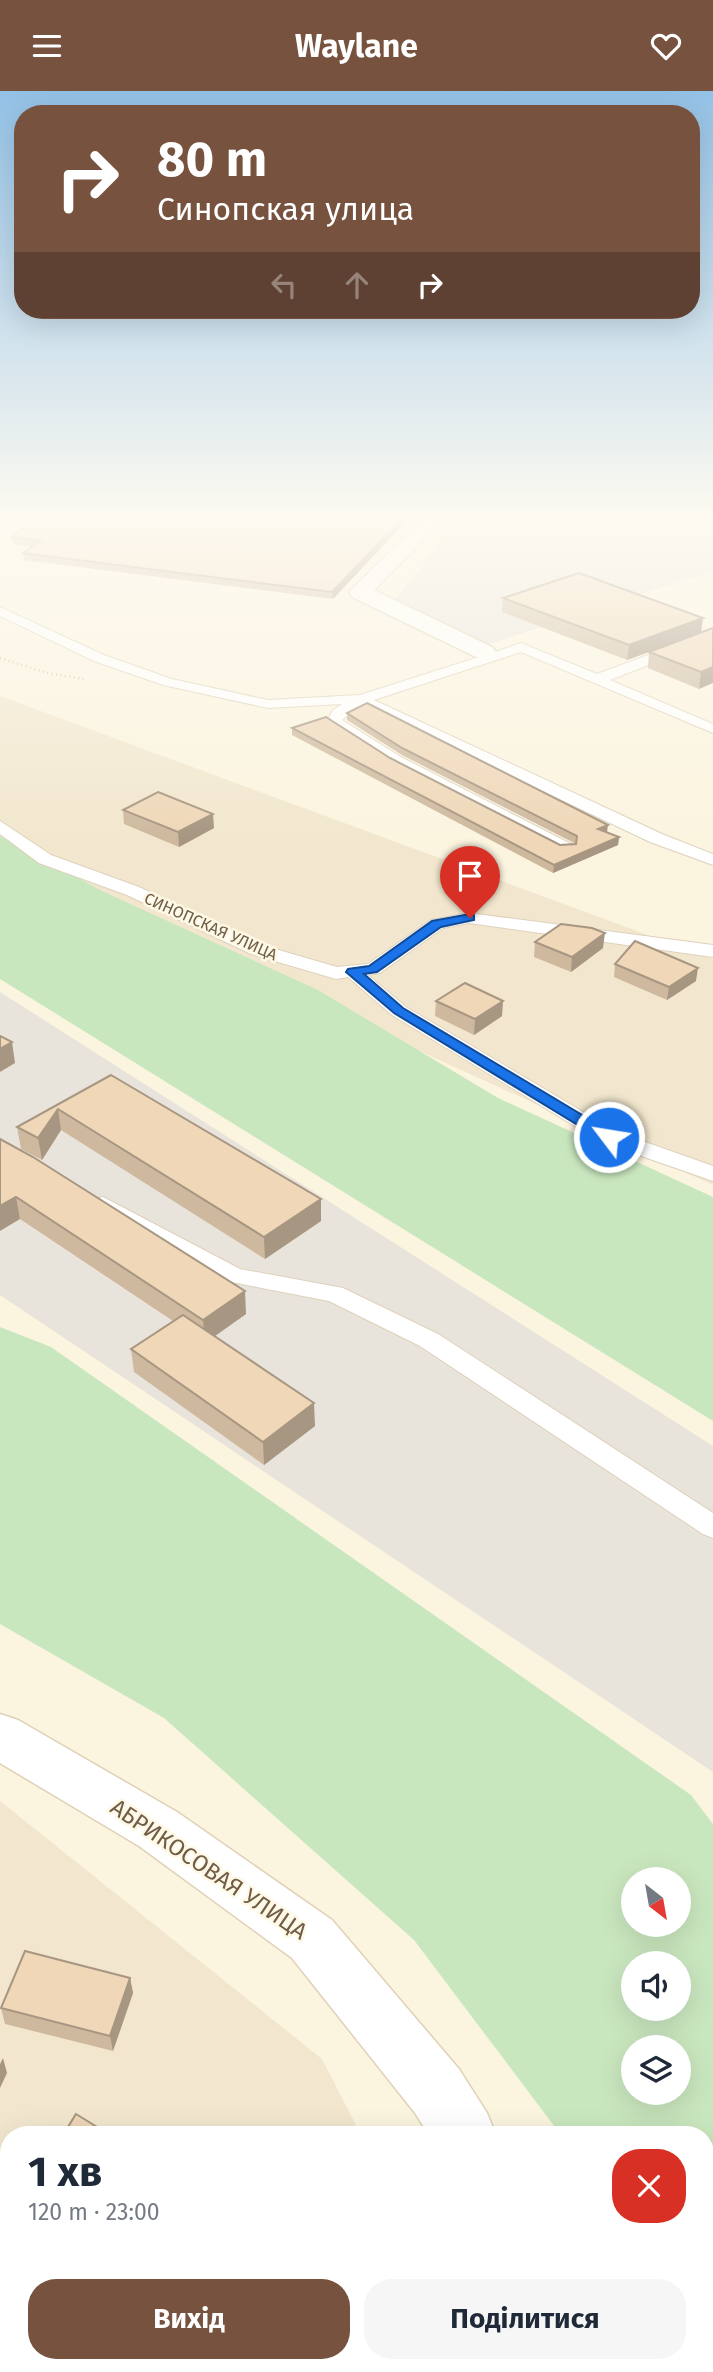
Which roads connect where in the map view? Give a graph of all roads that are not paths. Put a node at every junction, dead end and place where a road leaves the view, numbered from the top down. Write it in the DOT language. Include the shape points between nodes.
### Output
graph roads {
  1 [pos="33,626"];
  2 [pos="432,626"];
  3 [pos="713,635"];
  4 [pos="489,654"];
  5 [pos="596,680"];
  6 [pos="361,699"];
  7 [pos="713,729"];
  8 [pos="0,826"];
  9 [pos="567,846"];
  10 [pos="713,860"];
  11 [pos="713,951"];
  12 [pos="353,972"];
  13 [pos="713,1174"];
  14 [pos="82,1192"];
  15 [pos="713,1527"];
  16 [pos="0,1736"];
  17 [pos="459,2126"];
  1 -- 6 [label="lane" via="99,658 167,682 268,703"];
  2 -- 4 [label="street"];
  3 -- 5 [label="lane"];
  4 -- 5 [label="lane" via="521,647"];
  4 -- 6 [label="lane"];
  5 -- 7 [label="lane"];
  6 -- 9 [label="lane" via="334,720 396,760"];
  6 -- 10 [label="lane" via="656,838"];
  8 -- 12 [label="lane, СИНОПСКАЯ УЛИЦА" via="45,859 132,891 258,950 337,974"];
  11 -- 12 [label="lane, СИНОПСКАЯ УЛИЦА" via="470,918 437,924 373,969"];
  12 -- 13 [label="lane" via="399,1011 609,1137"];
  14 -- 15 [label="lane" via="234,1276 335,1294 429,1340"];
  16 -- 17 [label="street, АБРИКОСОВАЯ УЛИЦА" via="158,1829 312,1939 437,2091"];
}
